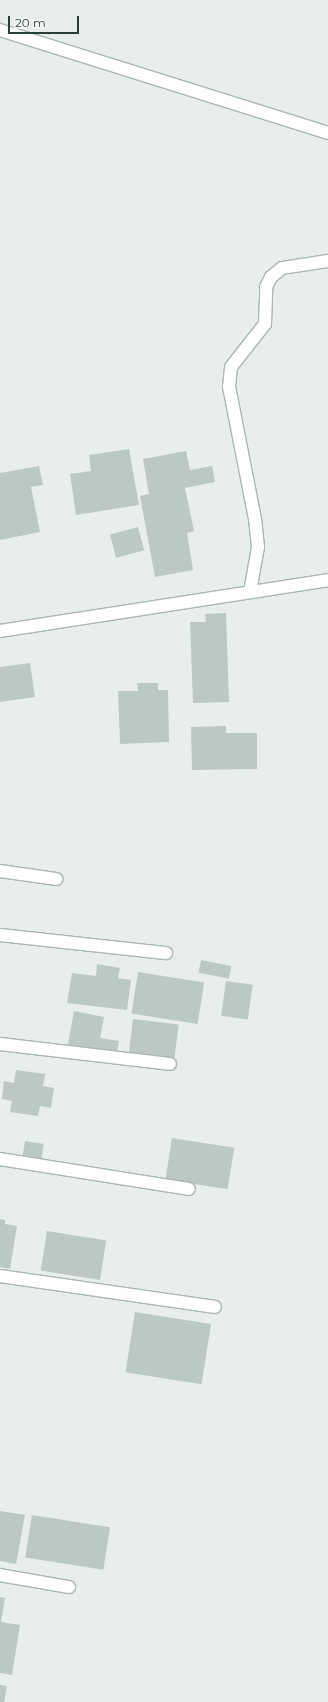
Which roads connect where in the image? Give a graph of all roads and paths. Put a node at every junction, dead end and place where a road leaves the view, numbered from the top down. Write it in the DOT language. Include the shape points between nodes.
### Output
graph roads {
  1 [pos="0,30"];
  2 [pos="328,133"];
  3 [pos="328,260"];
  4 [pos="328,580"];
  5 [pos="250,592"];
  6 [pos="0,631"];
  7 [pos="0,871"];
  8 [pos="56,879"];
  9 [pos="0,935"];
  10 [pos="166,953"];
  11 [pos="0,1044"];
  12 [pos="170,1064"];
  13 [pos="0,1159"];
  14 [pos="189,1189"];
  15 [pos="0,1276"];
  16 [pos="215,1307"];
  17 [pos="0,1575"];
  18 [pos="69,1587"];
  1 -- 2 [label="street"];
  3 -- 5 [label="street" via="282,268 271,276 266,287 264,324 231,367 229,387 255,519 258,547"];
  4 -- 5 [label="street"];
  5 -- 6 [label="street"];
  7 -- 8 [label="street"];
  9 -- 10 [label="street"];
  11 -- 12 [label="street"];
  13 -- 14 [label="street"];
  15 -- 16 [label="street"];
  17 -- 18 [label="street"];
}
